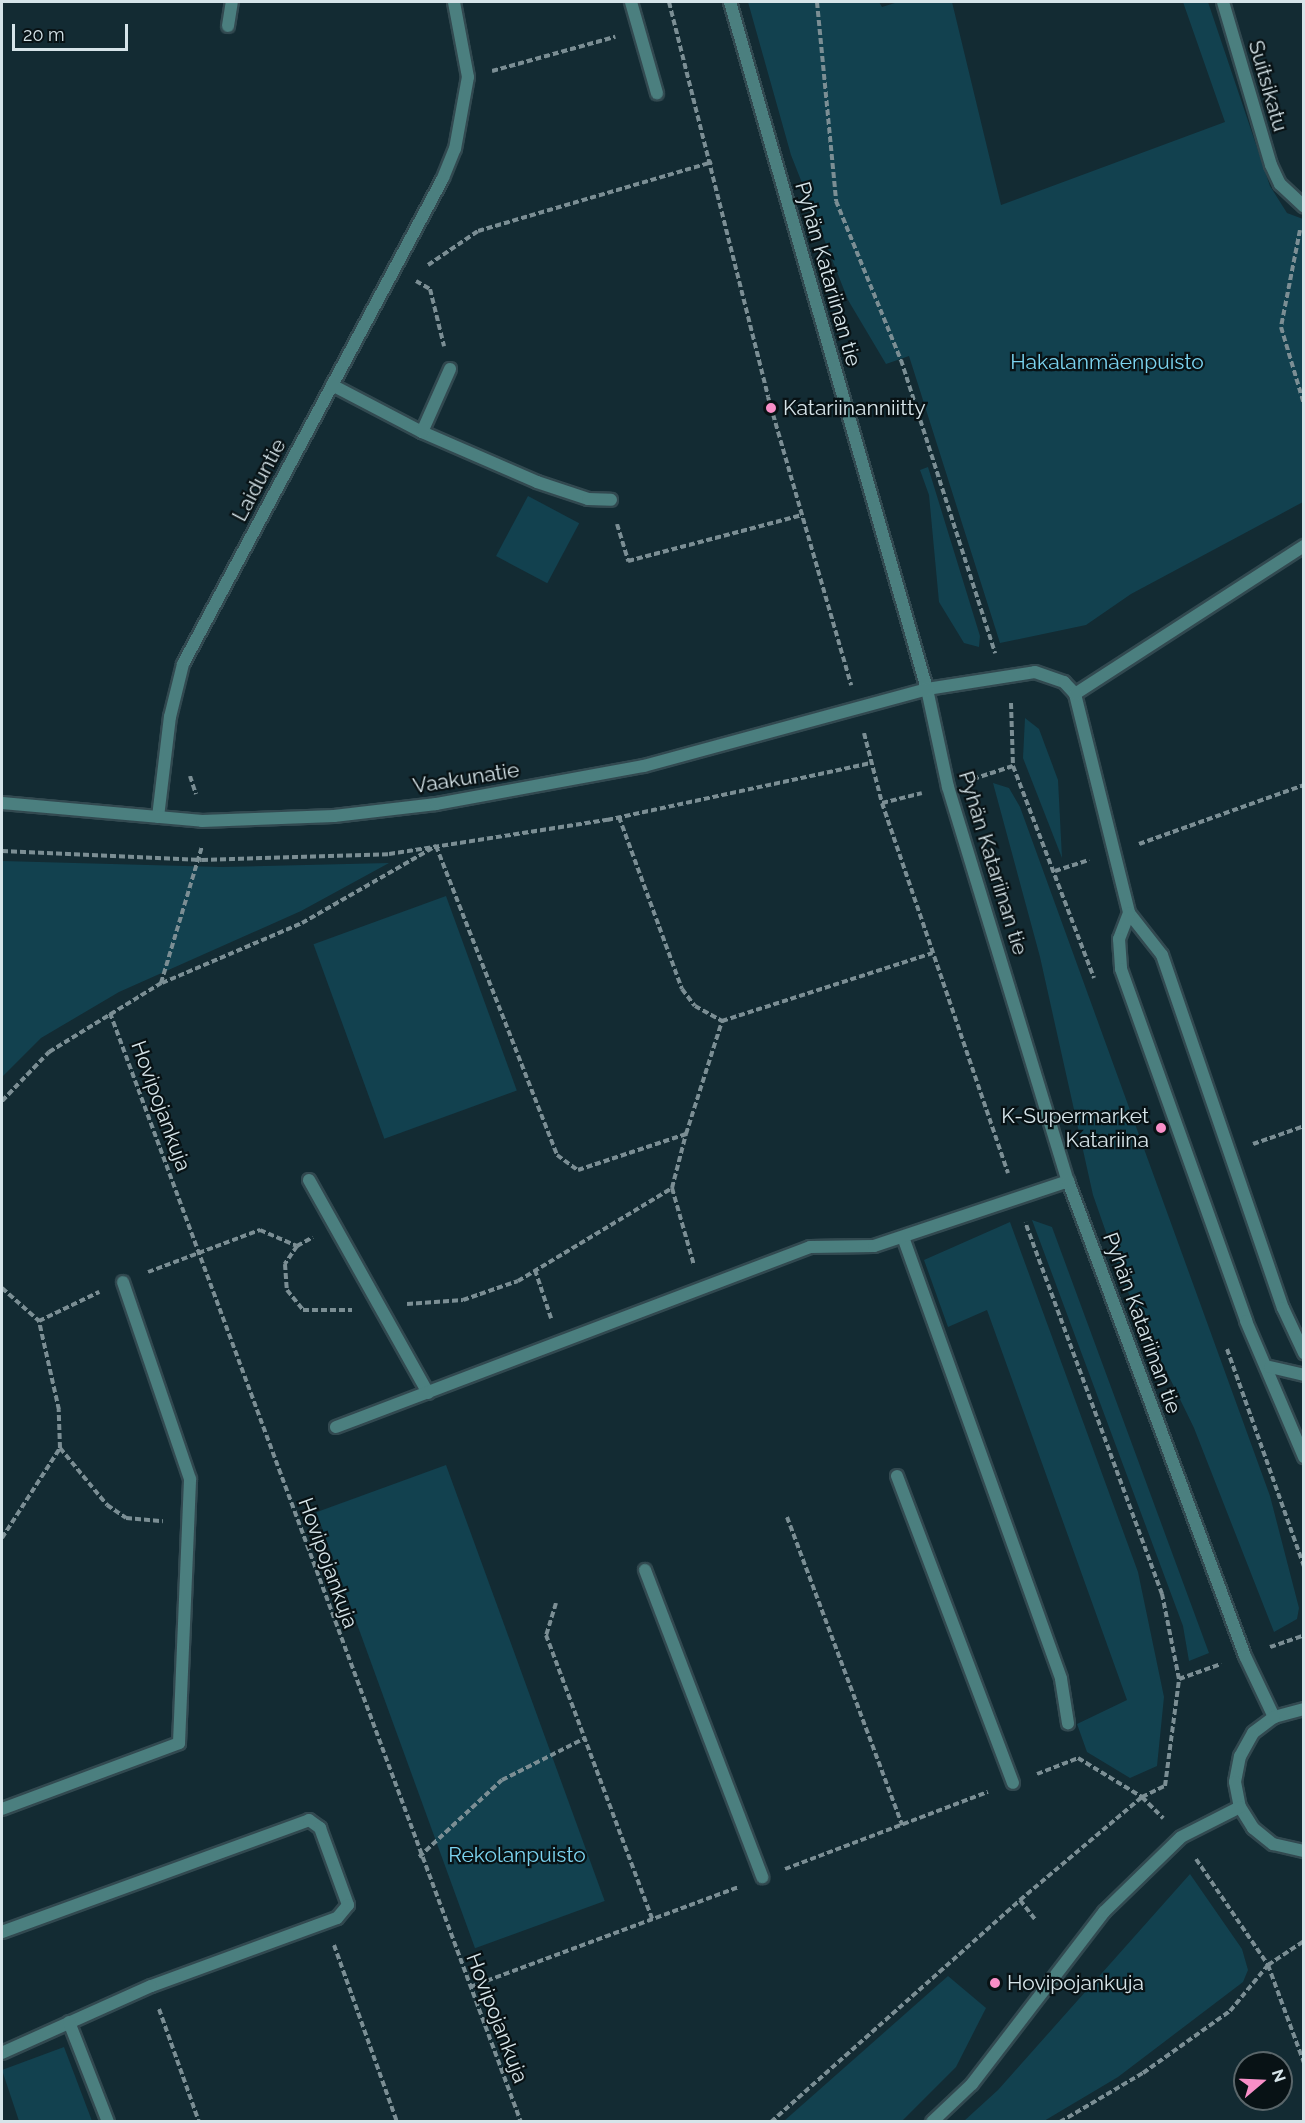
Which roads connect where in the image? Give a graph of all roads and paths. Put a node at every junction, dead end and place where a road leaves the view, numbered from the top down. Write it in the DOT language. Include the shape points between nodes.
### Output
graph roads {
  1 [pos="232,2"];
  2 [pos="454,2"];
  3 [pos="631,2"];
  4 [pos="669,2"];
  5 [pos="730,2"];
  6 [pos="817,2"];
  7 [pos="1223,2"];
  8 [pos="228,26"];
  9 [pos="639,30"];
  10 [pos="468,77"];
  11 [pos="657,93"];
  12 [pos="1298,203"];
  13 [pos="414,278"];
  14 [pos="450,369"];
  15 [pos="332,385"];
  16 [pos="1304,404"];
  17 [pos="422,432"];
  18 [pos="610,500"];
  19 [pos="802,515"];
  20 [pos="1304,546"];
  21 [pos="1004,678"];
  22 [pos="927,689"];
  23 [pos="1076,694"];
  24 [pos="858,710"];
  25 [pos="1012,766"];
  26 [pos="1304,785"];
  27 [pos="948,787"];
  28 [pos="882,802"];
  29 [pos="2,804"];
  30 [pos="159,817"];
  31 [pos="619,817"];
  32 [pos="202,821"];
  33 [pos="1113,854"];
  34 [pos="1055,870"];
  35 [pos="1129,913"];
  36 [pos="932,953"];
  37 [pos="1095,982"];
  38 [pos="161,983"];
  39 [pos="110,1013"];
  40 [pos="722,1021"];
  41 [pos="2,1101"];
  42 [pos="686,1134"];
  43 [pos="309,1180"];
  44 [pos="1068,1181"];
  45 [pos="672,1188"];
  46 [pos="1017,1200"];
  47 [pos="334,1225"];
  48 [pos="903,1237"];
  49 [pos="297,1246"];
  50 [pos="199,1251"];
  51 [pos="535,1270"];
  52 [pos="123,1282"];
  53 [pos="2,1288"];
  54 [pos="702,1288"];
  55 [pos="380,1306"];
  56 [pos="39,1321"];
  57 [pos="1223,1340"];
  58 [pos="560,1343"];
  59 [pos="1304,1353"];
  60 [pos="1270,1367"];
  61 [pos="1304,1375"];
  62 [pos="428,1393"];
  63 [pos="336,1427"];
  64 [pos="60,1448"];
  65 [pos="1304,1457"];
  66 [pos="897,1476"];
  67 [pos="787,1517"];
  68 [pos="188,1521"];
  69 [pos="2,1538"];
  70 [pos="1304,1566"];
  71 [pos="645,1570"];
  72 [pos="556,1603"];
  73 [pos="1304,1709"];
  74 [pos="1274,1717"];
  75 [pos="1068,1723"];
  76 [pos="584,1739"];
  77 [pos="1013,1783"];
  78 [pos="1142,1797"];
  79 [pos="1240,1808"];
  80 [pos="2,1809"];
  81 [pos="902,1825"];
  82 [pos="1304,1851"];
  83 [pos="419,1857"];
  84 [pos="1205,1874"];
  85 [pos="762,1878"];
  86 [pos="1020,1900"];
  87 [pos="652,1919"];
  88 [pos="1035,1919"];
  89 [pos="326,1921"];
  90 [pos="2,1932"];
  91 [pos="1304,1941"];
  92 [pos="1268,1965"];
  93 [pos="151,1986"];
  94 [pos="470,1987"];
  95 [pos="69,2022"];
  96 [pos="2,2053"];
  97 [pos="1304,2063"];
  98 [pos="108,2121"];
  99 [pos="199,2121"];
  100 [pos="397,2121"];
  101 [pos="521,2121"];
  102 [pos="771,2121"];
  103 [pos="932,2121"];
  104 [pos="1060,2121"];
  1 -- 8 [label="street"];
  2 -- 10 [label="street"];
  3 -- 9 [label="street"];
  4 -- 19 [label="path"];
  5 -- 22 [label="street, Pyhän Katariinan tie"];
  6 -- 21 [label="path" via="836,201 901,360"];
  7 -- 12 [label="street, Suitsikatu" via="1271,165"];
  9 -- 10 [label="path"];
  9 -- 11 [label="street"];
  10 -- 15 [label="street, Laiduntie" via="455,149 443,178"];
  12 -- 16 [label="path" via="1302,237 1287,282 1281,327"];
  13 -- 14 [label="path" via="420,288 430,289"];
  14 -- 17 [label="street"];
  15 -- 17 [label="street"];
  15 -- 30 [label="street, Laiduntie" via="183,664 170,717"];
  17 -- 18 [label="street" via="537,482 588,499"];
  18 -- 19 [label="path" via="628,561"];
  19 -- 24 [label="path"];
  20 -- 23 [label="street"];
  21 -- 22 [label="street, Vaakunatie"];
  21 -- 23 [label="street, Vaakunatie" via="1049,673"];
  21 -- 25 [label="path" via="1014,714"];
  22 -- 24 [label="street, Vaakunatie"];
  22 -- 27 [label="street, Pyhän Katariinan tie"];
  23 -- 33 [label="street"];
  24 -- 28 [label="path"];
  24 -- 32 [label="street, Vaakunatie" via="644,766 436,804 334,816"];
  25 -- 27 [label="path"];
  25 -- 34 [label="path"];
  26 -- 33 [label="path"];
  27 -- 28 [label="path"];
  27 -- 44 [label="street, Pyhän Katariinan tie"];
  28 -- 36 [label="path"];
  29 -- 30 [label="street, Vaakunatie"];
  30 -- 32 [label="street, Vaakunatie"];
  31 -- 40 [label="path" via="682,989 695,1006"];
  32 -- 38 [label="path" via="202,860"];
  33 -- 34 [label="path"];
  33 -- 35 [label="street"];
  34 -- 37 [label="path"];
  35 -- 59 [label="street" via="1162,955 1283,1308"];
  35 -- 60 [label="street" via="1119,939 1121,969 1246,1321"];
  36 -- 40 [label="path"];
  36 -- 46 [label="path"];
  38 -- 39 [label="path"];
  38 -- 42 [label="path" via="302,923 436,846 557,1155 578,1170"];
  39 -- 41 [label="path" via="49,1052"];
  39 -- 50 [label="path, Hovipojankuja"];
  40 -- 42 [label="path"];
  42 -- 45 [label="path"];
  43 -- 47 [label="street"];
  44 -- 46 [label="street"];
  44 -- 74 [label="street, Pyhän Katariinan tie" via="1245,1656"];
  45 -- 51 [label="path"];
  45 -- 54 [label="path"];
  46 -- 48 [label="street"];
  46 -- 78 [label="path" via="1162,1594 1179,1679 1165,1786"];
  47 -- 49 [label="path"];
  47 -- 55 [label="street"];
  48 -- 54 [label="street" via="874,1246 810,1247"];
  48 -- 75 [label="street" via="1061,1679"];
  49 -- 50 [label="path" via="260,1230"];
  49 -- 55 [label="path" via="285,1264 287,1290 303,1310 326,1314"];
  50 -- 52 [label="path"];
  50 -- 83 [label="path, Hovipojankuja"];
  51 -- 55 [label="path" via="463,1299"];
  51 -- 58 [label="path"];
  52 -- 56 [label="path"];
  52 -- 68 [label="street" via="190,1479"];
  53 -- 56 [label="path"];
  54 -- 58 [label="street"];
  55 -- 62 [label="street"];
  56 -- 64 [label="path" via="59,1410"];
  57 -- 70 [label="path"];
  58 -- 62 [label="street"];
  60 -- 61 [label="street"];
  60 -- 65 [label="street" via="1290,1436"];
  62 -- 63 [label="street"];
  64 -- 68 [label="path" via="107,1505 126,1518"];
  64 -- 69 [label="path"];
  66 -- 77 [label="street"];
  67 -- 81 [label="path"];
  68 -- 80 [label="street" via="179,1743"];
  71 -- 85 [label="street"];
  72 -- 76 [label="path" via="546,1635"];
  73 -- 74 [label="street"];
  74 -- 79 [label="street" via="1253,1733 1240,1756 1235,1782"];
  76 -- 83 [label="path" via="501,1780"];
  76 -- 87 [label="path"];
  77 -- 78 [label="path" via="1078,1758"];
  77 -- 81 [label="path"];
  78 -- 86 [label="path"];
  79 -- 82 [label="street" via="1253,1828 1273,1844"];
  79 -- 103 [label="street" via="1180,1837 1104,1912 972,2084"];
  81 -- 85 [label="path"];
  83 -- 94 [label="path, Hovipojankuja"];
  84 -- 92 [label="path"];
  85 -- 87 [label="path"];
  86 -- 88 [label="path"];
  86 -- 102 [label="path"];
  87 -- 94 [label="path"];
  89 -- 90 [label="street" via="348,1905 320,1828 309,1820"];
  89 -- 93 [label="street"];
  89 -- 100 [label="path"];
  91 -- 92 [label="path"];
  92 -- 97 [label="path"];
  92 -- 104 [label="path" via="1230,2011 1143,2073"];
  93 -- 95 [label="street"];
  93 -- 99 [label="path"];
  94 -- 101 [label="path, Hovipojankuja"];
  95 -- 96 [label="street"];
  95 -- 98 [label="street"];
}
